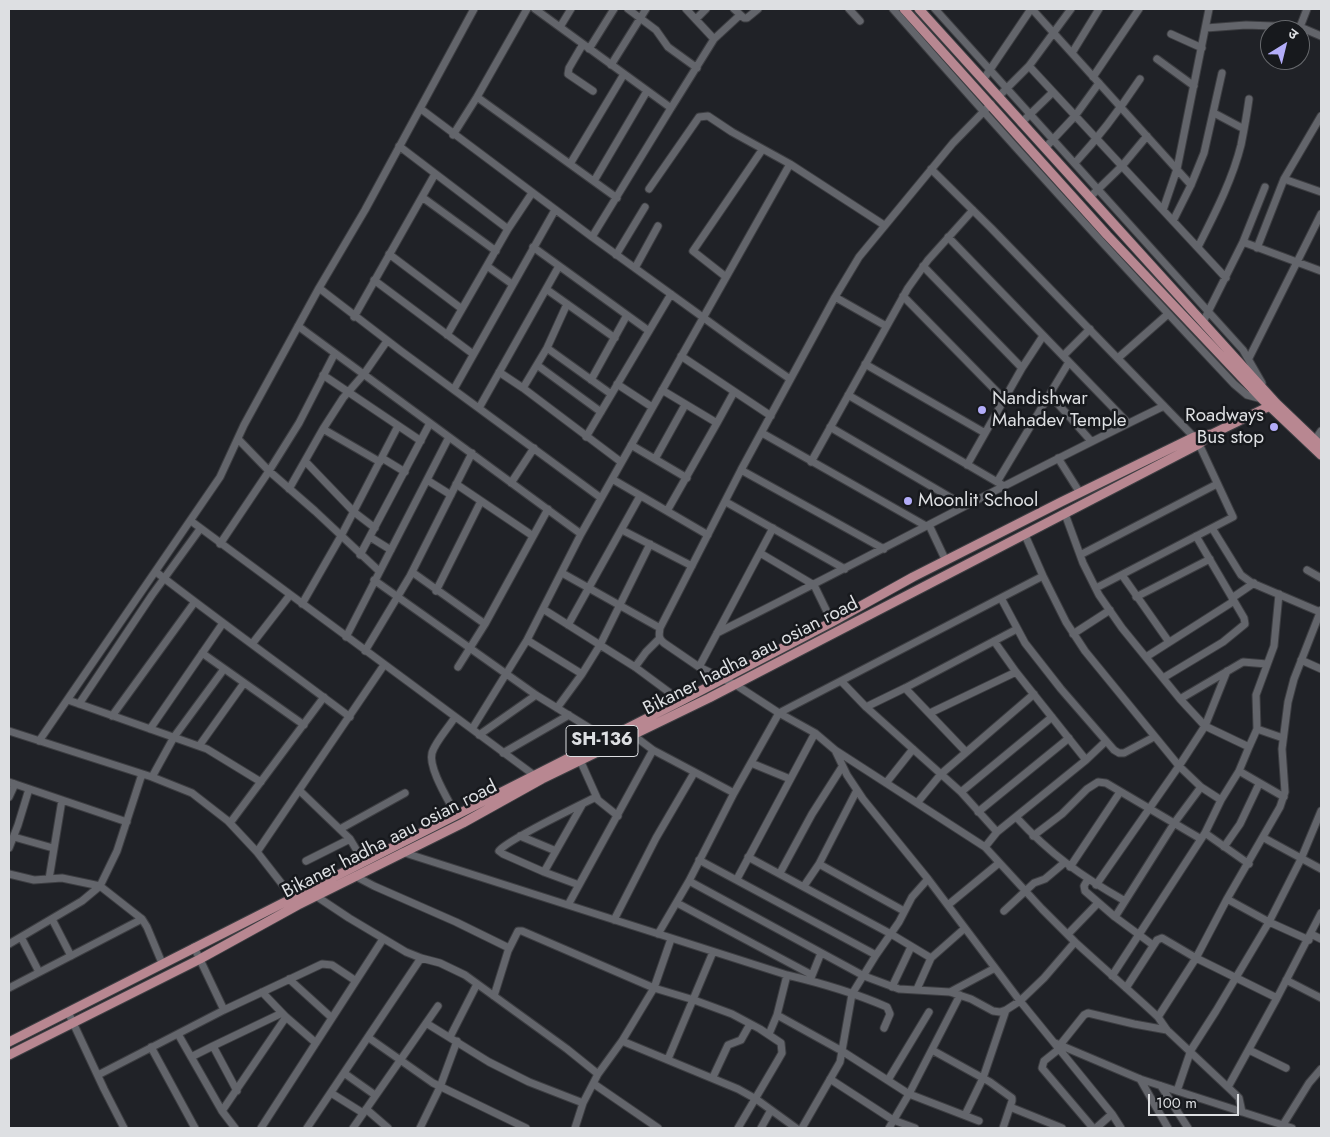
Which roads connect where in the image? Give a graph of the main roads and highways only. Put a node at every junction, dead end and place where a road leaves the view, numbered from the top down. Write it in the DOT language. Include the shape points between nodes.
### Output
graph roads {
  1 [pos="904,9"];
  2 [pos="919,9"];
  3 [pos="1273,405"];
  4 [pos="1197,441"];
  5 [pos="1318,443"];
  6 [pos="1321,455"];
  7 [pos="628,733"];
  8 [pos="537,778"];
  9 [pos="400,849"];
  10 [pos="312,892"];
  11 [pos="296,901"];
  12 [pos="241,923"];
  13 [pos="248,933"];
  14 [pos="9,1042"];
  15 [pos="9,1055"];
  1 -- 3 [label="main road" via="1107,234 1262,399"];
  2 -- 3 [label="main road" via="1203,322"];
  3 -- 4 [label="main road, Bikaner hadha aau osian road / SH-136"];
  3 -- 5 [label="main road"];
  3 -- 6 [label="main road"];
  4 -- 7 [label="main road, Bikaner hadha aau osian road / SH-136" via="1065,514 736,684"];
  4 -- 7 [label="main road, Bikaner hadha aau osian road / SH-136" via="1080,493 946,561 681,701"];
  7 -- 8 [label="main road, Bikaner hadha aau osian road / SH-136"];
  7 -- 8 [label="main road, Bikaner hadha aau osian road / SH-136" via="580,760"];
  8 -- 9 [label="main road, Bikaner hadha aau osian road / SH-136" via="456,815"];
  8 -- 9 [label="main road, Bikaner hadha aau osian road / SH-136" via="463,823"];
  9 -- 10 [label="main road, Bikaner hadha aau osian road / SH-136" via="364,862"];
  9 -- 10 [label="main road, Bikaner hadha aau osian road / SH-136" via="355,876"];
  10 -- 11 [label="main road, Bikaner hadha aau osian road / SH-136"];
  11 -- 12 [label="main road, Bikaner hadha aau osian road / SH-136"];
  11 -- 13 [label="main road, Bikaner hadha aau osian road / SH-136"];
  12 -- 13 [label="main road"];
  12 -- 14 [label="main road, Bikaner hadha aau osian road / SH-136"];
  13 -- 15 [label="main road, Bikaner hadha aau osian road / SH-136"];
}
